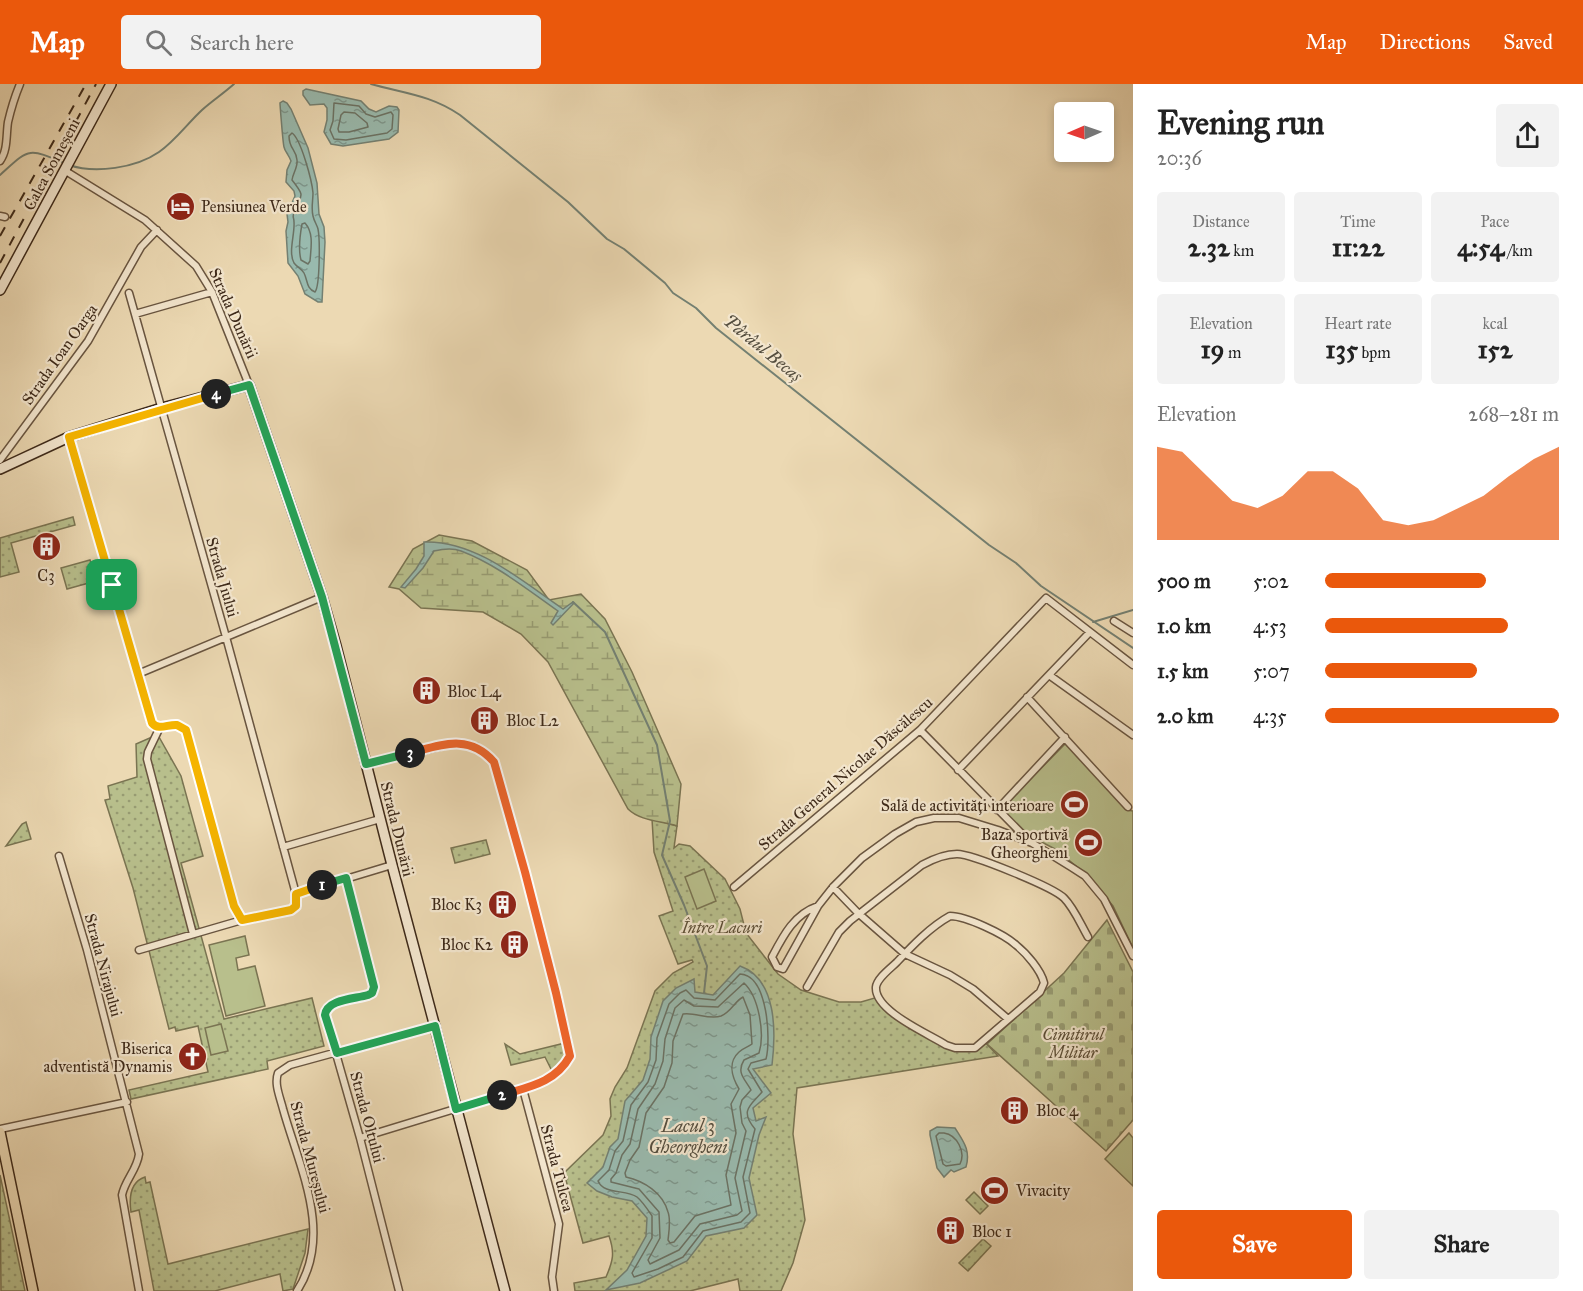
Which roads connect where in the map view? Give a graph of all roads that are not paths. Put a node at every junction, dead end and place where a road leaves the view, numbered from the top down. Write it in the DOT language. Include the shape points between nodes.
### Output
graph roads {
  1 [pos="20,84"];
  2 [pos="111,84"];
  3 [pos="0,161"];
  4 [pos="64,169"];
  5 [pos="157,230"];
  6 [pos="0,290"];
  7 [pos="212,292"];
  8 [pos="129,293"];
  9 [pos="135,314"];
  10 [pos="249,385"];
  11 [pos="162,408"];
  12 [pos="69,437"];
  13 [pos="0,460"];
  14 [pos="0,469"];
  15 [pos="322,597"];
  16 [pos="1114,621"];
  17 [pos="1089,633"];
  18 [pos="1133,633"];
  19 [pos="226,637"];
  20 [pos="1133,665"];
  21 [pos="138,675"];
  22 [pos="1049,675"];
  23 [pos="1027,697"];
  24 [pos="160,727"];
  25 [pos="920,730"];
  26 [pos="1133,735"];
  27 [pos="1065,737"];
  28 [pos="366,764"];
  29 [pos="958,770"];
  30 [pos="1128,807"];
  31 [pos="997,810"];
  32 [pos="380,819"];
  33 [pos="1032,843"];
  34 [pos="283,847"];
  35 [pos="59,856"];
  36 [pos="392,865"];
  37 [pos="346,878"];
  38 [pos="734,886"];
  39 [pos="833,887"];
  40 [pos="296,894"];
  41 [pos="818,906"];
  42 [pos="858,913"];
  43 [pos="242,920"];
  44 [pos="193,934"];
  45 [pos="1088,937"];
  46 [pos="139,950"];
  47 [pos="905,954"];
  48 [pos="1133,956"];
  49 [pos="807,987"];
  50 [pos="1008,1019"];
  51 [pos="435,1026"];
  52 [pos="337,1053"];
  53 [pos="523,1089"];
  54 [pos="127,1102"];
  55 [pos="456,1109"];
  56 [pos="0,1131"];
  57 [pos="360,1138"];
  58 [pos="33,1291"];
  59 [pos="139,1291"];
  60 [pos="297,1291"];
  61 [pos="399,1291"];
  62 [pos="505,1291"];
  63 [pos="554,1291"];
  1 -- 3 [label="street"];
  2 -- 4 [label="street, Calea Someșeni"];
  4 -- 5 [label="street, Strada Dunării"];
  4 -- 6 [label="street, Calea Someșeni"];
  5 -- 7 [label="street, Strada Dunării" via="196,266"];
  5 -- 13 [label="street, Strada Ioan Oarga" via="141,247 88,341"];
  7 -- 9 [label="street"];
  7 -- 10 [label="street, Strada Dunării"];
  8 -- 9 [label="street, Strada Jiului"];
  9 -- 11 [label="street, Strada Jiului"];
  10 -- 11 [label="street"];
  10 -- 15 [label="street, Strada Dunării"];
  11 -- 12 [label="street"];
  11 -- 19 [label="street, Strada Jiului"];
  12 -- 14 [label="street"];
  12 -- 21 [label="street"];
  15 -- 19 [label="street"];
  15 -- 28 [label="street, Strada Dunării"];
  16 -- 18 [label="street"];
  17 -- 20 [label="street"];
  17 -- 22 [label="street"];
  17 -- 25 [label="street, Strada General Nicolae Dăscălescu" via="1046,598"];
  19 -- 21 [label="street"];
  19 -- 34 [label="street, Strada Jiului"];
  21 -- 24 [label="street" via="152,723"];
  22 -- 23 [label="street"];
  22 -- 26 [label="street"];
  23 -- 27 [label="street"];
  23 -- 29 [label="street"];
  24 -- 43 [label="street" via="177,725 186,730 234,906"];
  24 -- 44 [label="street" via="147,759"];
  25 -- 29 [label="street"];
  25 -- 38 [label="street, Strada General Nicolae Dăscălescu"];
  27 -- 30 [label="street"];
  27 -- 31 [label="street"];
  28 -- 32 [label="street, Strada Dunării"];
  28 -- 53 [label="street" via="455,743 477,747 494,762 570,1051 567,1061 550,1078"];
  29 -- 31 [label="street"];
  31 -- 33 [label="street"];
  32 -- 34 [label="street"];
  32 -- 36 [label="street, Strada Dunării"];
  33 -- 39 [label="street" via="959,818 934,818 916,822 895,834 862,858"];
  33 -- 48 [label="street" via="1085,876 1108,907"];
  34 -- 40 [label="street, Strada Jiului"];
  35 -- 54 [label="street, Strada Nirajului"];
  36 -- 37 [label="street"];
  36 -- 51 [label="street, Strada Dunării"];
  37 -- 40 [label="street"];
  37 -- 52 [label="street, Strada Oltului" via="374,987 368,995 331,1004 326,1009"];
  39 -- 41 [label="street"];
  39 -- 42 [label="street"];
  40 -- 43 [label="street" via="296,906 291,910"];
  41 -- 41 [label="street" via="783,969 777,968 772,957 786,929 808,909"];
  42 -- 45 [label="street" via="922,865 944,856 964,854 1058,894"];
  42 -- 47 [label="street"];
  42 -- 49 [label="street" via="839,932"];
  43 -- 44 [label="street"];
  44 -- 46 [label="street"];
  47 -- 50 [label="street" via="973,989"];
  47 -- 50 [label="street" via="876,987 878,997 889,1011 903,1020 946,1045 966,1049 981,1044"];
  47 -- 50 [label="street" via="950,916 965,918 1006,938 1043,976 1044,983 1040,992"];
  51 -- 52 [label="street"];
  51 -- 55 [label="street, Strada Dunării"];
  52 -- 57 [label="street, Strada Oltului"];
  52 -- 60 [label="street, Strada Mureșului" via="303,1061 278,1073 277,1086 315,1228 310,1261"];
  53 -- 55 [label="street"];
  53 -- 63 [label="street, Strada Tulcea" via="559,1224 553,1255"];
  54 -- 56 [label="street"];
  54 -- 59 [label="street, Strada Nirajului" via="139,1154 136,1168 123,1189 122,1202"];
  55 -- 57 [label="street"];
  55 -- 62 [label="street, Strada Dunării"];
  56 -- 58 [label="main road"];
  57 -- 61 [label="street, Strada Oltului"];
}
